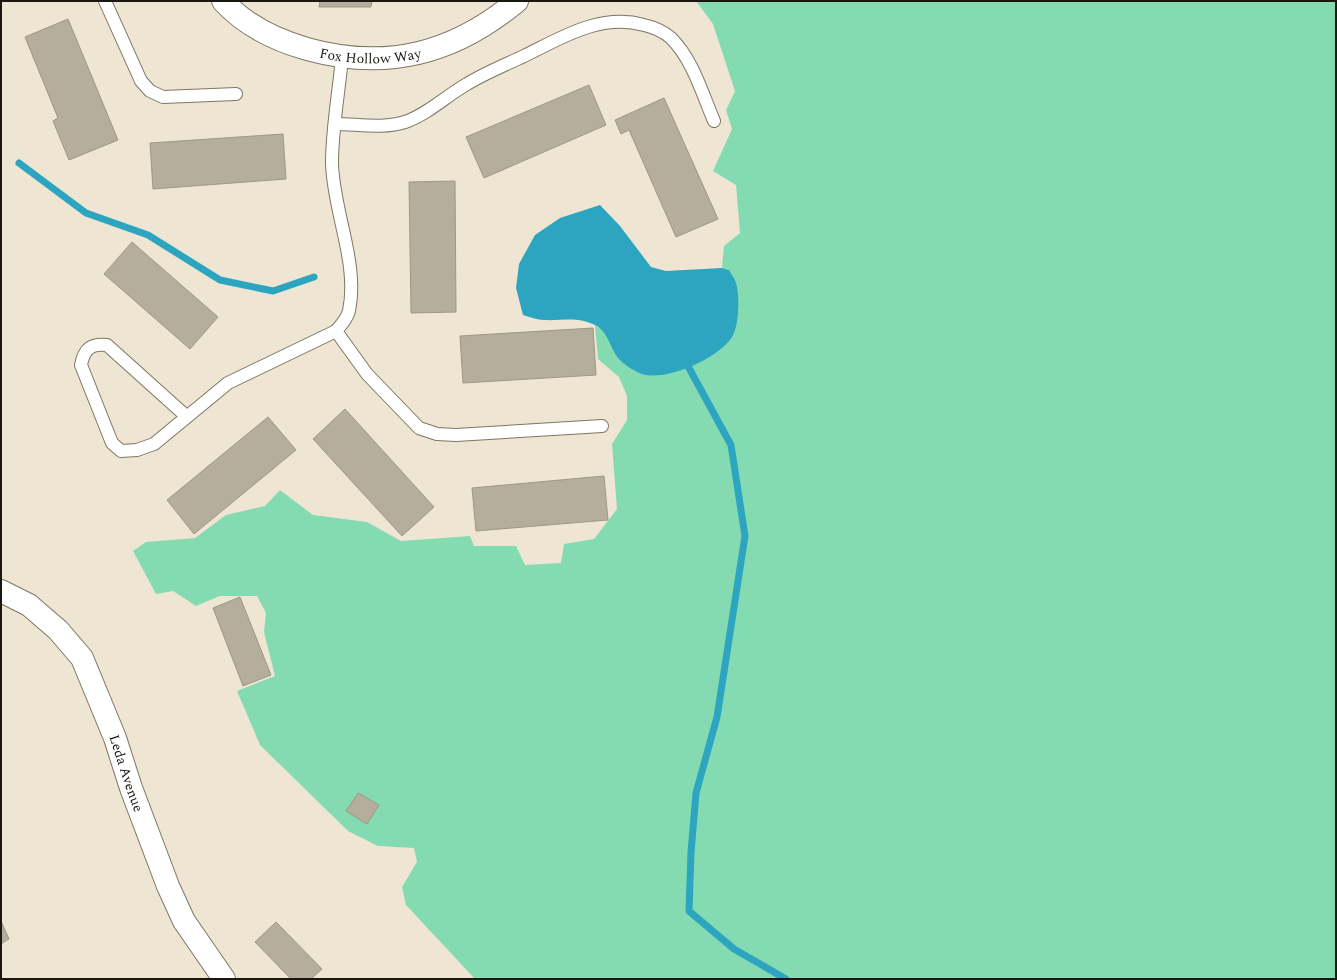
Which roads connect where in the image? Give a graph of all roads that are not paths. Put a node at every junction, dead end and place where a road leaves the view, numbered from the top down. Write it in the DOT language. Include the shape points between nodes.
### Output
graph roads {
  1 [pos="105,1"];
  2 [pos="223,1"];
  3 [pos="517,1"];
  4 [pos="342,57"];
  5 [pos="236,94"];
  6 [pos="714,121"];
  7 [pos="335,124"];
  8 [pos="336,331"];
  9 [pos="186,416"];
  10 [pos="602,426"];
  11 [pos="1,591"];
  12 [pos="224,979"];
  1 -- 5 [label="lane" via="141,81 150,91 163,97"];
  2 -- 4 [label="street, Fox Hollow Way" via="248,24 270,35 295,45"];
  3 -- 4 [label="street, Fox Hollow Way" via="480,28 431,50 405,57 378,60"];
  4 -- 7 [label="lane"];
  6 -- 7 [label="lane" via="691,68 670,37 638,23 611,21 571,33 468,83 421,114 404,122 386,125"];
  7 -- 8 [label="lane" via="333,180 349,267 350,294 348,312"];
  8 -- 9 [label="lane" via="228,382"];
  8 -- 10 [label="lane" via="367,374 419,428 437,434 456,435"];
  9 -- 9 [label="lane" via="154,444 137,450 121,451 112,444 81,365 83,355 90,347 98,344 107,345"];
  11 -- 12 [label="street, Leda Avenue" via="29,605 58,630 82,658 115,738 131,788 177,907"];
}
